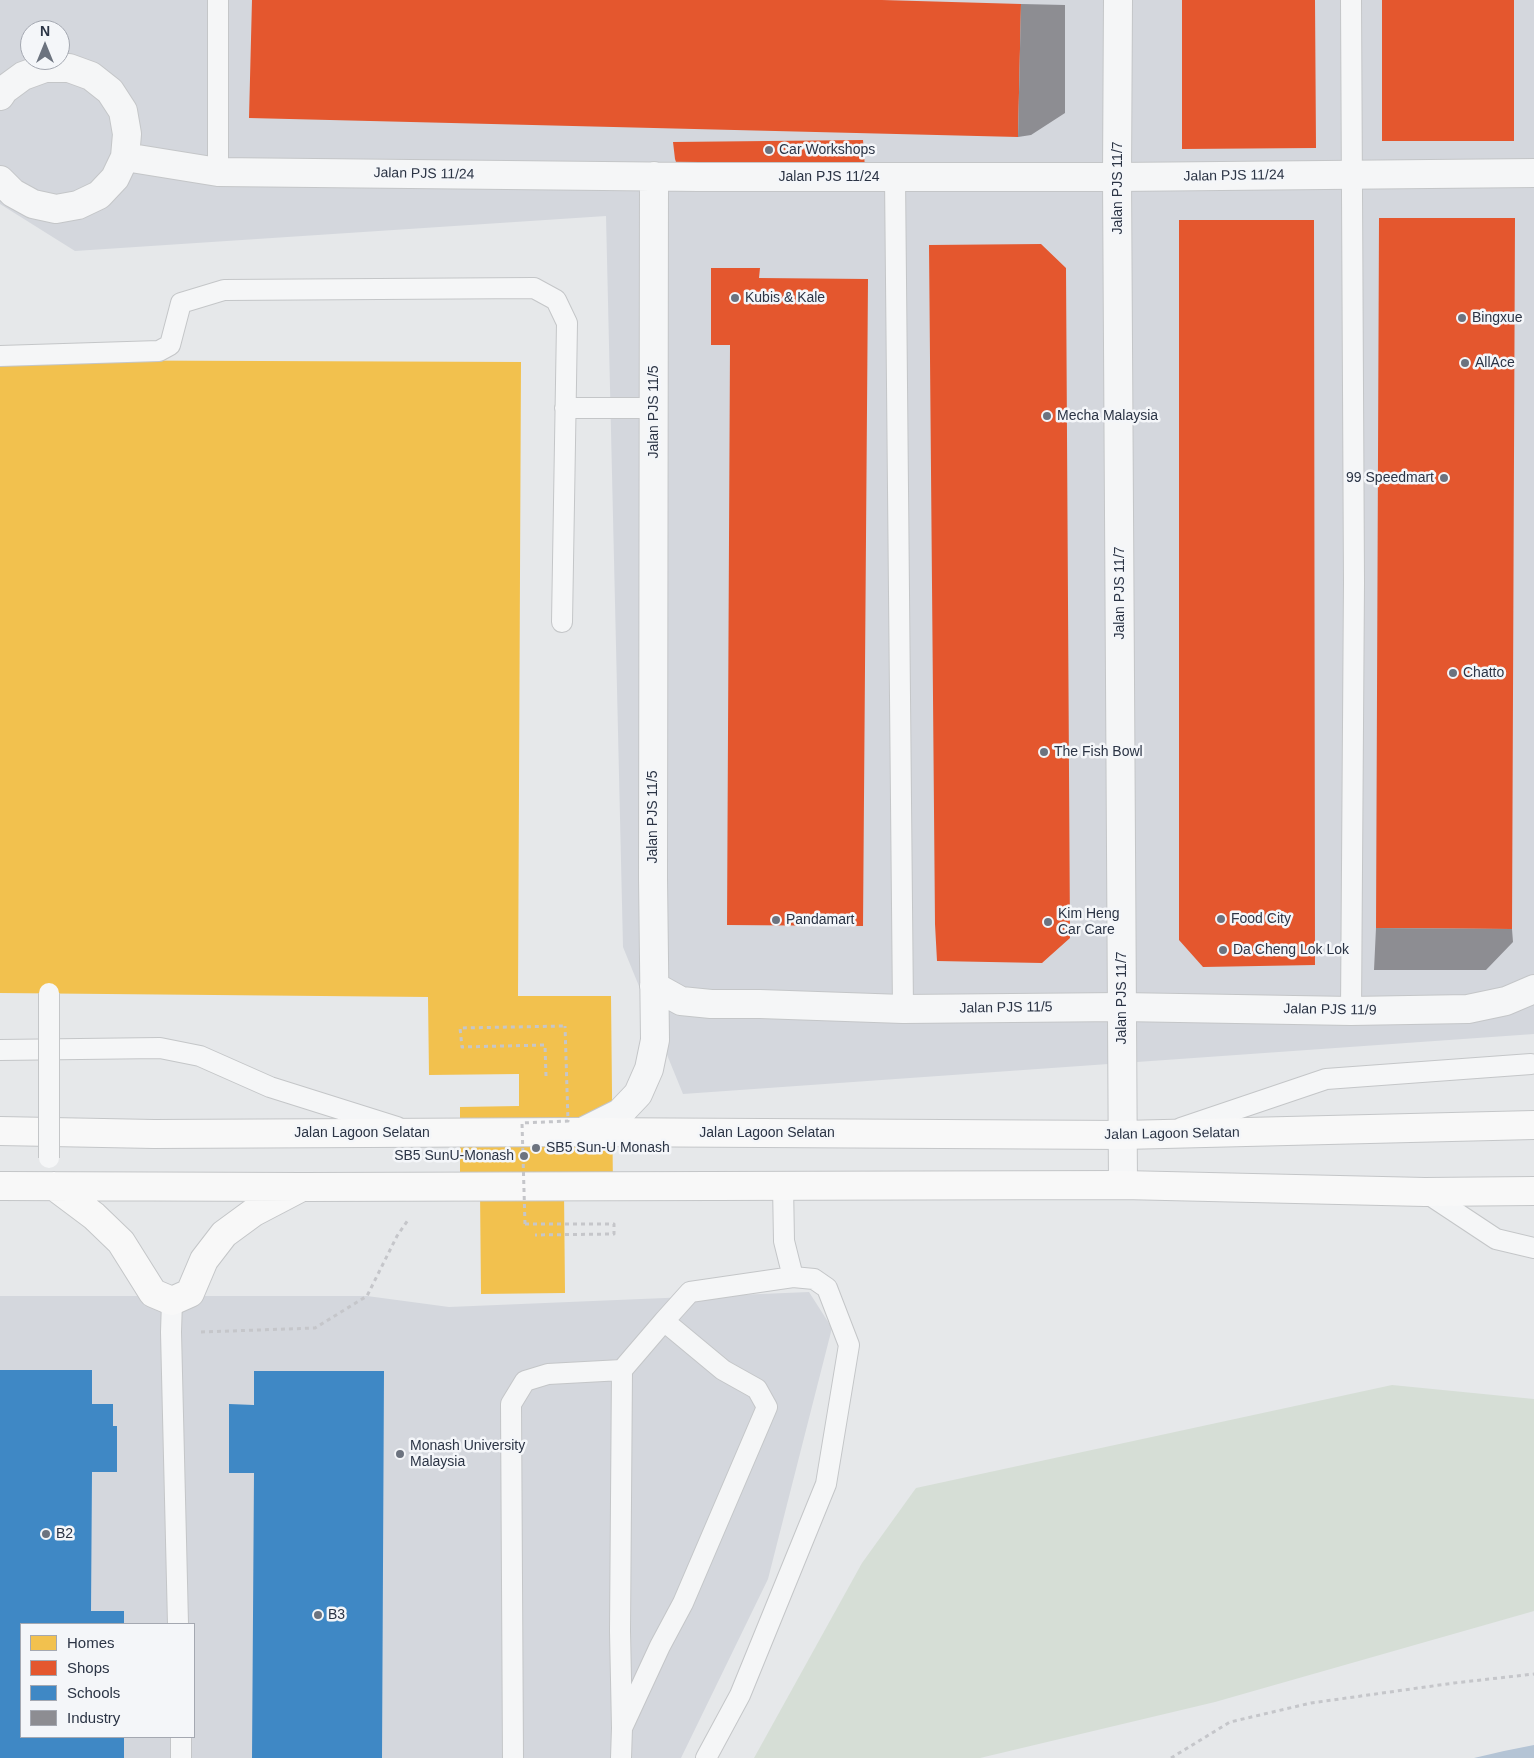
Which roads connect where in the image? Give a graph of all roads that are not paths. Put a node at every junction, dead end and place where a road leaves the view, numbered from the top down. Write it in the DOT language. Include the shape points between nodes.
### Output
graph roads {
  1 [pos="218,0"];
  2 [pos="1118,0"];
  3 [pos="1351,0"];
  4 [pos="0,96"];
  5 [pos="125,157"];
  6 [pos="218,172"];
  7 [pos="1534,174"];
  8 [pos="1352,175"];
  9 [pos="654,176"];
  10 [pos="895,177"];
  11 [pos="1117,178"];
  12 [pos="0,180"];
  13 [pos="0,356"];
  14 [pos="565,408"];
  15 [pos="654,408"];
  16 [pos="562,622"];
  17 [pos="654,986"];
  18 [pos="1534,989"];
  19 [pos="49,993"];
  20 [pos="1122,1007"];
  21 [pos="903,1009"];
  22 [pos="1351,1011"];
  23 [pos="0,1050"];
  24 [pos="1531,1064"];
  25 [pos="1534,1125"];
  26 [pos="0,1131"];
  27 [pos="413,1132"];
  28 [pos="582,1132"];
  29 [pos="1163,1134"];
  30 [pos="1123,1135"];
  31 [pos="49,1158"];
  32 [pos="783,1185"];
  33 [pos="1124,1185"];
  34 [pos="0,1186"];
  35 [pos="54,1186"];
  36 [pos="302,1187"];
  37 [pos="1534,1191"];
  38 [pos="1425,1192"];
  39 [pos="1534,1248"];
  40 [pos="793,1278"];
  41 [pos="172,1301"];
  42 [pos="664,1321"];
  43 [pos="622,1370"];
  44 [pos="178,1623"];
  45 [pos="622,1728"];
  46 [pos="181,1738"];
  47 [pos="181,1758"];
  48 [pos="513,1758"];
  49 [pos="621,1758"];
  50 [pos="706,1758"];
  1 -- 6 [label="lane"];
  2 -- 11 [label="street, Jalan PJS 11/7"];
  3 -- 8 [label="lane"];
  4 -- 5 [label="street" via="23,76 45,68 69,68 91,76 110,91 122,111 128,134"];
  5 -- 6 [label="street, Jalan PJS 11/24"];
  5 -- 12 [label="street" via="115,178 99,194 78,205 56,209 33,204 13,193"];
  6 -- 9 [label="street, Jalan PJS 11/24"];
  7 -- 8 [label="street, Jalan PJS 11/24"];
  8 -- 11 [label="street, Jalan PJS 11/24"];
  8 -- 22 [label="lane"];
  9 -- 10 [label="street, Jalan PJS 11/24"];
  9 -- 15 [label="street, Jalan PJS 11/5"];
  10 -- 11 [label="street, Jalan PJS 11/24"];
  10 -- 21 [label="lane"];
  11 -- 20 [label="street, Jalan PJS 11/7"];
  13 -- 14 [label="lane" via="159,351 170,345 181,302 224,290 534,288 556,300 567,323"];
  14 -- 15 [label="lane"];
  14 -- 16 [label="lane"];
  15 -- 17 [label="street, Jalan PJS 11/5"];
  17 -- 21 [label="street, Jalan PJS 11/5" via="681,1000 711,1004"];
  17 -- 28 [label="street" via="655,1040 649,1070 638,1094 620,1113"];
  18 -- 22 [label="street, Jalan PJS 11/9" via="1468,1009"];
  19 -- 31 [label="lane, bridge"];
  20 -- 21 [label="street, Jalan PJS 11/5"];
  20 -- 22 [label="street, Jalan PJS 11/9"];
  20 -- 30 [label="street, Jalan PJS 11/7"];
  23 -- 27 [label="lane" via="160,1048 200,1056 270,1086"];
  24 -- 29 [label="lane" via="1326,1079"];
  25 -- 29 [label="main road, Jalan Lagoon Selatan"];
  26 -- 27 [label="main road, Jalan Lagoon Selatan" via="154,1134"];
  27 -- 28 [label="main road, Jalan Lagoon Selatan"];
  28 -- 30 [label="main road, Jalan Lagoon Selatan"];
  29 -- 30 [label="main road, Jalan Lagoon Selatan"];
  30 -- 33 [label="street, Jalan PJS 11/7"];
  32 -- 33 [label="main road"];
  32 -- 36 [label="main road"];
  32 -- 40 [label="lane" via="784,1241"];
  33 -- 38 [label="main road"];
  34 -- 35 [label="main road"];
  35 -- 36 [label="main road"];
  35 -- 41 [label="main road" via="94,1216 121,1242 153,1293"];
  36 -- 41 [label="main road" via="254,1212 224,1234 204,1260 190,1293"];
  37 -- 38 [label="main road"];
  38 -- 39 [label="lane" via="1496,1239"];
  40 -- 42 [label="lane" via="690,1292"];
  40 -- 50 [label="lane" via="814,1279 827,1288 849,1345 826,1484 740,1695"];
  41 -- 44 [label="lane"];
  42 -- 43 [label="lane"];
  42 -- 45 [label="lane" via="723,1370 757,1388 766,1408 682,1603"];
  43 -- 45 [label="lane"];
  43 -- 48 [label="lane" via="548,1374 525,1381 511,1404"];
  45 -- 49 [label="lane"];
  46 -- 47 [label="lane"];
}
